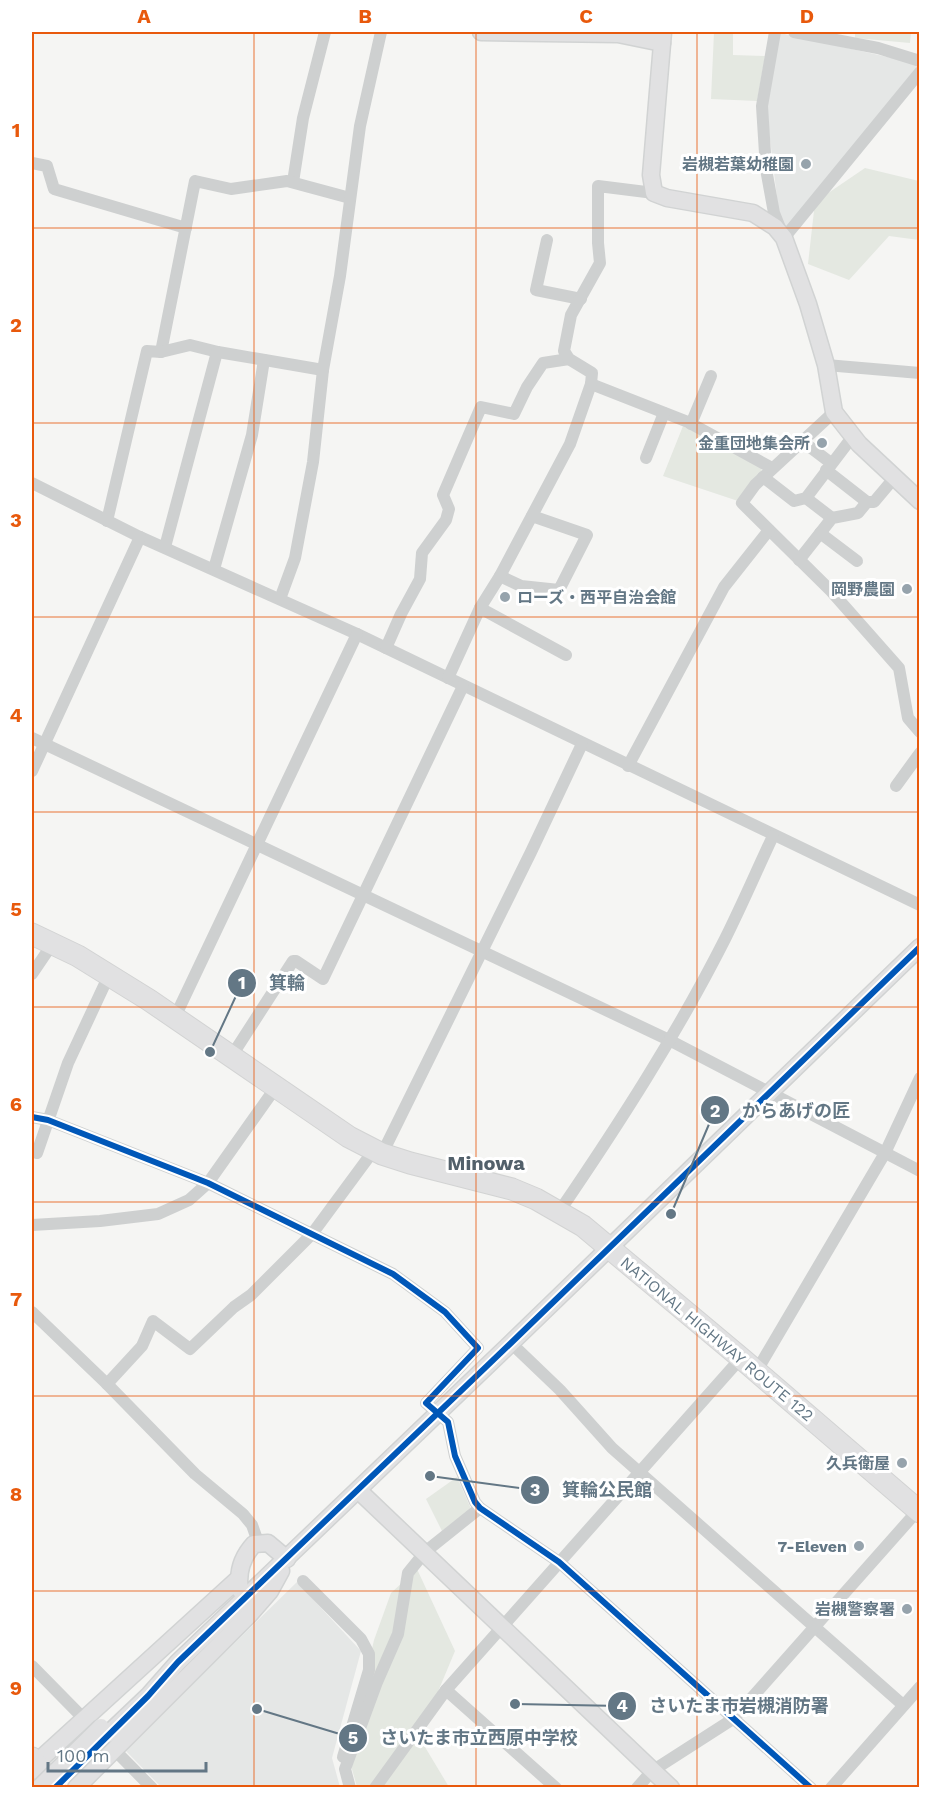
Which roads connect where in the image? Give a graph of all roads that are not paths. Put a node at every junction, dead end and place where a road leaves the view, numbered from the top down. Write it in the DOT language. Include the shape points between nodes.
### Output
graph roads {
  1 [pos="325,32"];
  2 [pos="381,32"];
  3 [pos="480,32"];
  4 [pos="775,32"];
  5 [pos="794,32"];
  6 [pos="662,38"];
  7 [pos="920,61"];
  8 [pos="920,72"];
  9 [pos="32,163"];
  10 [pos="293,182"];
  11 [pos="654,193"];
  12 [pos="350,198"];
  13 [pos="186,228"];
  14 [pos="784,238"];
  15 [pos="547,240"];
  16 [pos="581,299"];
  17 [pos="161,352"];
  18 [pos="217,352"];
  19 [pos="569,359"];
  20 [pos="264,360"];
  21 [pos="826,365"];
  22 [pos="323,370"];
  23 [pos="920,373"];
  24 [pos="711,376"];
  25 [pos="591,384"];
  26 [pos="834,412"];
  27 [pos="664,413"];
  28 [pos="691,424"];
  29 [pos="853,436"];
  30 [pos="802,441"];
  31 [pos="646,458"];
  32 [pos="828,467"];
  33 [pos="768,472"];
  34 [pos="895,477"];
  35 [pos="32,483"];
  36 [pos="806,498"];
  37 [pos="920,501"];
  38 [pos="867,502"];
  39 [pos="532,516"];
  40 [pos="832,518"];
  41 [pos="107,520"];
  42 [pos="769,530"];
  43 [pos="820,533"];
  44 [pos="140,537"];
  45 [pos="165,547"];
  46 [pos="800,560"];
  47 [pos="857,561"];
  48 [pos="214,569"];
  49 [pos="500,576"];
  50 [pos="280,599"];
  51 [pos="480,608"];
  52 [pos="357,634"];
  53 [pos="386,648"];
  54 [pos="566,655"];
  55 [pos="448,678"];
  56 [pos="463,686"];
  57 [pos="920,732"];
  58 [pos="32,738"];
  59 [pos="44,744"];
  60 [pos="582,744"];
  61 [pos="920,753"];
  62 [pos="628,766"];
  63 [pos="32,771"];
  64 [pos="896,786"];
  65 [pos="773,836"];
  66 [pos="257,844"];
  67 [pos="364,895"];
  68 [pos="920,905"];
  69 [pos="32,934"];
  70 [pos="53,943"];
  71 [pos="920,947"];
  72 [pos="482,951"];
  73 [pos="32,974"];
  74 [pos="109,975"];
  75 [pos="175,1017"];
  76 [pos="669,1040"];
  77 [pos="231,1057"];
  78 [pos="920,1078"];
  79 [pos="276,1087"];
  80 [pos="769,1093"];
  81 [pos="32,1117"];
  82 [pos="48,1120"];
  83 [pos="378,1152"];
  84 [pos="37,1153"];
  85 [pos="885,1153"];
  86 [pos="920,1171"];
  87 [pos="208,1183"];
  88 [pos="560,1212"];
  89 [pos="32,1226"];
  90 [pos="312,1234"];
  91 [pos="609,1247"];
  92 [pos="32,1312"];
  93 [pos="511,1343"];
  94 [pos="748,1365"];
  95 [pos="107,1384"];
  96 [pos="438,1413"];
  97 [pos="639,1471"];
  98 [pos="358,1490"];
  99 [pos="480,1508"];
  100 [pos="919,1510"];
  101 [pos="258,1542"];
  102 [pos="425,1552"];
  103 [pos="287,1559"];
  104 [pos="559,1563"];
  105 [pos="238,1579"];
  106 [pos="303,1581"];
  107 [pos="242,1601"];
  108 [pos="502,1627"];
  109 [pos="815,1628"];
  110 [pos="32,1666"];
  111 [pos="920,1687"];
  112 [pos="446,1690"];
  113 [pos="903,1705"];
  114 [pos="84,1718"];
  115 [pos="733,1719"];
  116 [pos="108,1737"];
  117 [pos="34,1760"];
  118 [pos="345,1769"];
  119 [pos="652,1770"];
  120 [pos="39,1788"];
  121 [pos="55,1788"];
  122 [pos="76,1788"];
  123 [pos="152,1788"];
  124 [pos="350,1788"];
  125 [pos="375,1788"];
  126 [pos="556,1788"];
  127 [pos="637,1788"];
  128 [pos="670,1788"];
  129 [pos="810,1788"];
  130 [pos="831,1788"];
  1 -- 10 [label="street" via="303,118"];
  2 -- 12 [label="street" via="360,126"];
  3 -- 6 [label="street" via="618,33"];
  4 -- 14 [label="street" via="762,106 766,169 774,213"];
  5 -- 7 [label="street" via="878,48"];
  6 -- 11 [label="street" via="651,175"];
  8 -- 14 [label="street"];
  9 -- 13 [label="street" via="47,166 54,189"];
  10 -- 12 [label="street"];
  10 -- 13 [label="street" via="231,189 195,181"];
  11 -- 14 [label="street" via="753,213"];
  11 -- 16 [label="street" via="598,186 600,263"];
  12 -- 22 [label="street"];
  13 -- 17 [label="street"];
  14 -- 21 [label="street"];
  15 -- 16 [label="street" via="536,290"];
  16 -- 19 [label="street" via="571,315 564,351"];
  17 -- 18 [label="street" via="190,345"];
  17 -- 41 [label="street" via="147,351"];
  18 -- 20 [label="street"];
  18 -- 45 [label="street"];
  19 -- 25 [label="street" via="592,373"];
  19 -- 53 [label="street" via="543,363 514,414 481,407 443,495 449,509 446,519 422,554 420,579"];
  20 -- 22 [label="street"];
  20 -- 48 [label="street" via="252,435"];
  21 -- 23 [label="street"];
  21 -- 26 [label="street"];
  22 -- 50 [label="street" via="315,450 295,558"];
  24 -- 28 [label="street"];
  25 -- 27 [label="street"];
  25 -- 39 [label="street" via="570,444"];
  26 -- 29 [label="street"];
  26 -- 30 [label="street"];
  27 -- 28 [label="street"];
  27 -- 31 [label="street"];
  28 -- 33 [label="street"];
  29 -- 32 [label="street"];
  29 -- 34 [label="street"];
  30 -- 32 [label="street"];
  30 -- 33 [label="street"];
  32 -- 36 [label="street"];
  32 -- 38 [label="street"];
  33 -- 36 [label="street" via="794,501"];
  33 -- 42 [label="street" via="742,503"];
  34 -- 37 [label="street"];
  34 -- 38 [label="street" via="874,502"];
  35 -- 41 [label="street"];
  36 -- 40 [label="street"];
  38 -- 40 [label="street" via="858,513"];
  39 -- 49 [label="street"];
  39 -- 49 [label="street" via="587,535 559,590 520,586"];
  40 -- 43 [label="street"];
  41 -- 44 [label="street"];
  42 -- 46 [label="street"];
  42 -- 62 [label="street" via="724,587"];
  43 -- 46 [label="street"];
  43 -- 47 [label="street"];
  44 -- 45 [label="street"];
  44 -- 59 [label="street"];
  45 -- 48 [label="street"];
  46 -- 57 [label="street" via="898,668 908,718"];
  48 -- 50 [label="street"];
  49 -- 51 [label="street"];
  50 -- 52 [label="street"];
  51 -- 54 [label="street"];
  51 -- 55 [label="street"];
  52 -- 53 [label="street"];
  52 -- 66 [label="street"];
  53 -- 55 [label="street"];
  55 -- 56 [label="street"];
  56 -- 60 [label="street"];
  56 -- 67 [label="street"];
  58 -- 59 [label="street"];
  59 -- 63 [label="street"];
  59 -- 66 [label="street"];
  60 -- 62 [label="street"];
  60 -- 72 [label="street"];
  61 -- 64 [label="street"];
  62 -- 65 [label="street"];
  65 -- 68 [label="street"];
  65 -- 76 [label="street" via="725,939"];
  66 -- 67 [label="street"];
  66 -- 75 [label="street"];
  67 -- 72 [label="street"];
  67 -- 77 [label="street" via="323,979 293,961"];
  69 -- 70 [label="highway, NATIONAL HIGHWAY ROUTE 122"];
  70 -- 73 [label="street"];
  70 -- 74 [label="highway, NATIONAL HIGHWAY ROUTE 122"];
  71 -- 80 [label="street"];
  72 -- 76 [label="street"];
  72 -- 83 [label="street"];
  74 -- 75 [label="highway, NATIONAL HIGHWAY ROUTE 122"];
  74 -- 82 [label="street" via="68,1063"];
  75 -- 77 [label="highway, NATIONAL HIGHWAY ROUTE 122"];
  76 -- 80 [label="street"];
  76 -- 88 [label="street"];
  77 -- 79 [label="highway, NATIONAL HIGHWAY ROUTE 122"];
  78 -- 85 [label="street"];
  79 -- 83 [label="highway, NATIONAL HIGHWAY ROUTE 122"];
  79 -- 87 [label="street"];
  80 -- 85 [label="street"];
  80 -- 91 [label="street"];
  81 -- 82 [label="street"];
  82 -- 84 [label="street"];
  82 -- 87 [label="street"];
  83 -- 88 [label="highway, NATIONAL HIGHWAY ROUTE 122" via="512,1189"];
  83 -- 90 [label="street"];
  85 -- 86 [label="street"];
  85 -- 94 [label="street"];
  87 -- 89 [label="street" via="189,1200 158,1214"];
  87 -- 90 [label="street"];
  88 -- 91 [label="highway, NATIONAL HIGHWAY ROUTE 122"];
  90 -- 95 [label="street" via="251,1296 190,1349 153,1321 142,1346"];
  90 -- 96 [label="street" via="393,1274 445,1312 478,1348 426,1403"];
  91 -- 93 [label="street"];
  91 -- 94 [label="highway, NATIONAL HIGHWAY ROUTE 122"];
  92 -- 95 [label="street"];
  93 -- 96 [label="street"];
  93 -- 97 [label="street"];
  94 -- 97 [label="street"];
  94 -- 100 [label="highway, NATIONAL HIGHWAY ROUTE 122"];
  95 -- 101 [label="street" via="195,1474 243,1514"];
  96 -- 98 [label="street"];
  96 -- 99 [label="street" via="448,1422 455,1456"];
  97 -- 104 [label="street"];
  97 -- 109 [label="street"];
  98 -- 102 [label="street"];
  98 -- 103 [label="street"];
  99 -- 102 [label="street"];
  99 -- 104 [label="street"];
  100 -- 109 [label="street"];
  101 -- 103 [label="street" via="268,1543"];
  101 -- 105 [label="street" via="243,1560"];
  102 -- 108 [label="street"];
  102 -- 118 [label="street" via="408,1573 398,1634"];
  103 -- 107 [label="street"];
  103 -- 116 [label="street" via="270,1591 250,1614"];
  104 -- 108 [label="street"];
  104 -- 115 [label="street"];
  105 -- 107 [label="street"];
  105 -- 114 [label="street"];
  106 -- 118 [label="street" via="361,1639 369,1654 369,1670 343,1755"];
  107 -- 116 [label="street" via="178,1662 142,1688"];
  108 -- 112 [label="street"];
  108 -- 119 [label="street"];
  109 -- 113 [label="street"];
  109 -- 115 [label="street"];
  110 -- 114 [label="street"];
  111 -- 113 [label="street"];
  112 -- 125 [label="street"];
  112 -- 126 [label="street"];
  113 -- 130 [label="street"];
  114 -- 116 [label="street"];
  114 -- 117 [label="street"];
  115 -- 119 [label="street"];
  115 -- 129 [label="street"];
  116 -- 120 [label="street, bridge"];
  116 -- 121 [label="street"];
  116 -- 122 [label="street"];
  116 -- 123 [label="street"];
  117 -- 121 [label="highway"];
  118 -- 124 [label="street"];
  119 -- 127 [label="street"];
  119 -- 128 [label="street"];
}
